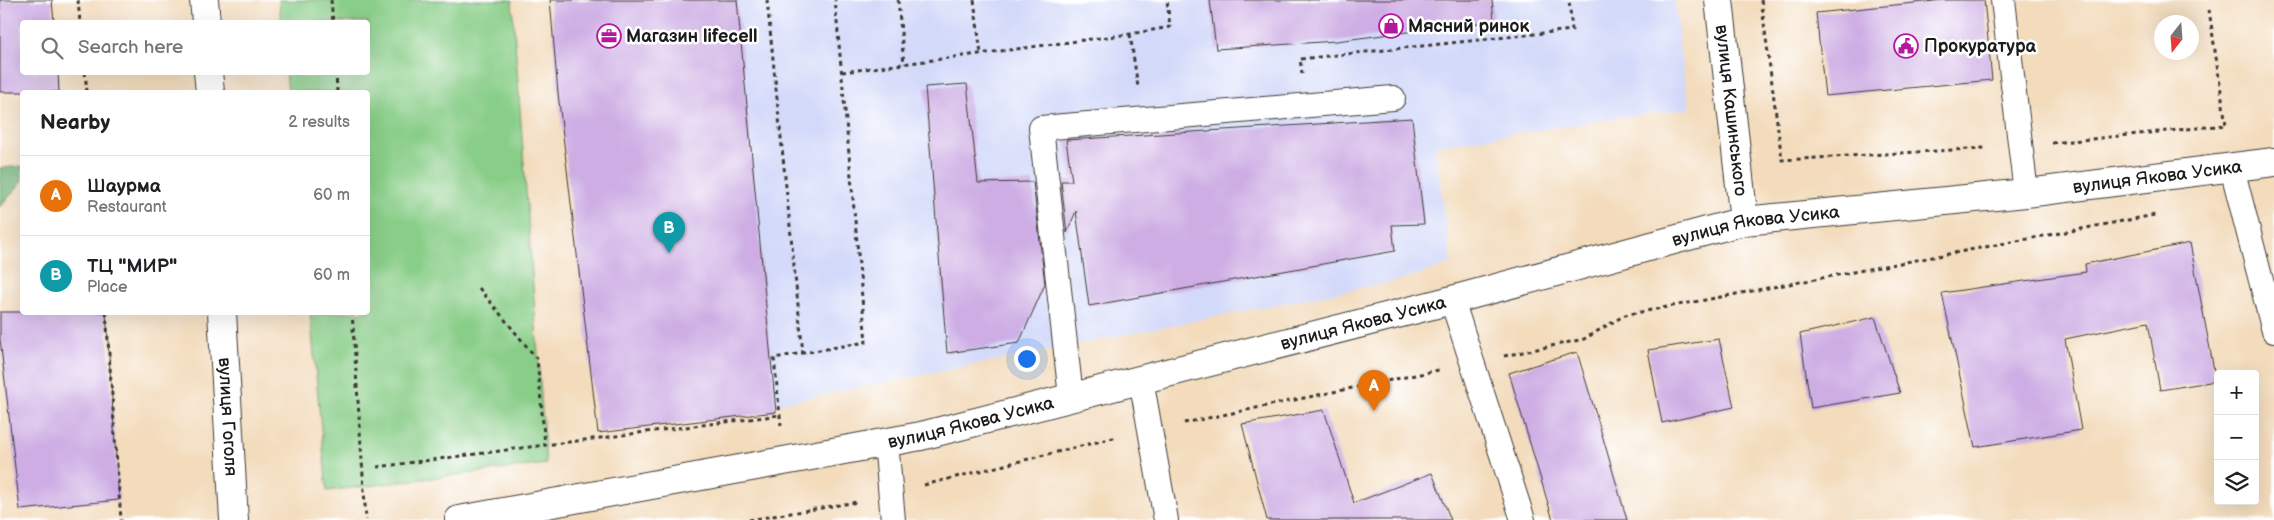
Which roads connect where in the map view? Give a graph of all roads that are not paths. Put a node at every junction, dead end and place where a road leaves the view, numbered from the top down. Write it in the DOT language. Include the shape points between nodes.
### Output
graph roads {
  1 [pos="204,0"];
  2 [pos="1719,0"];
  3 [pos="2003,0"];
  4 [pos="206,20"];
  5 [pos="208,75"];
  6 [pos="210,90"];
  7 [pos="1393,98"];
  8 [pos="2274,162"];
  9 [pos="2232,168"];
  10 [pos="2026,193"];
  11 [pos="1744,221"];
  12 [pos="1452,300"];
  13 [pos="222,315"];
  14 [pos="2274,331"];
  15 [pos="1141,380"];
  16 [pos="1071,397"];
  17 [pos="886,442"];
  18 [pos="234,520"];
  19 [pos="459,520"];
  20 [pos="893,520"];
  21 [pos="1166,520"];
  22 [pos="1523,520"];
  1 -- 4 [label="street"];
  2 -- 11 [label="street, вулиця Кашинського"];
  3 -- 10 [label="lane"];
  5 -- 6 [label="street"];
  7 -- 16 [label="lane" via="1041,128"];
  8 -- 9 [label="street, вулиця Якова Усика"];
  9 -- 10 [label="street, вулиця Якова Усика"];
  9 -- 14 [label="lane"];
  10 -- 11 [label="street, вулиця Якова Усика"];
  11 -- 12 [label="street, вулиця Якова Усика"];
  12 -- 15 [label="street, вулиця Якова Усика"];
  12 -- 22 [label="lane"];
  13 -- 18 [label="street, вулиця Гоголя"];
  15 -- 16 [label="street, вулиця Якова Усика"];
  15 -- 21 [label="lane"];
  16 -- 17 [label="street, вулиця Якова Усика"];
  17 -- 19 [label="street, вулиця Якова Усика"];
  17 -- 20 [label="lane"];
}
